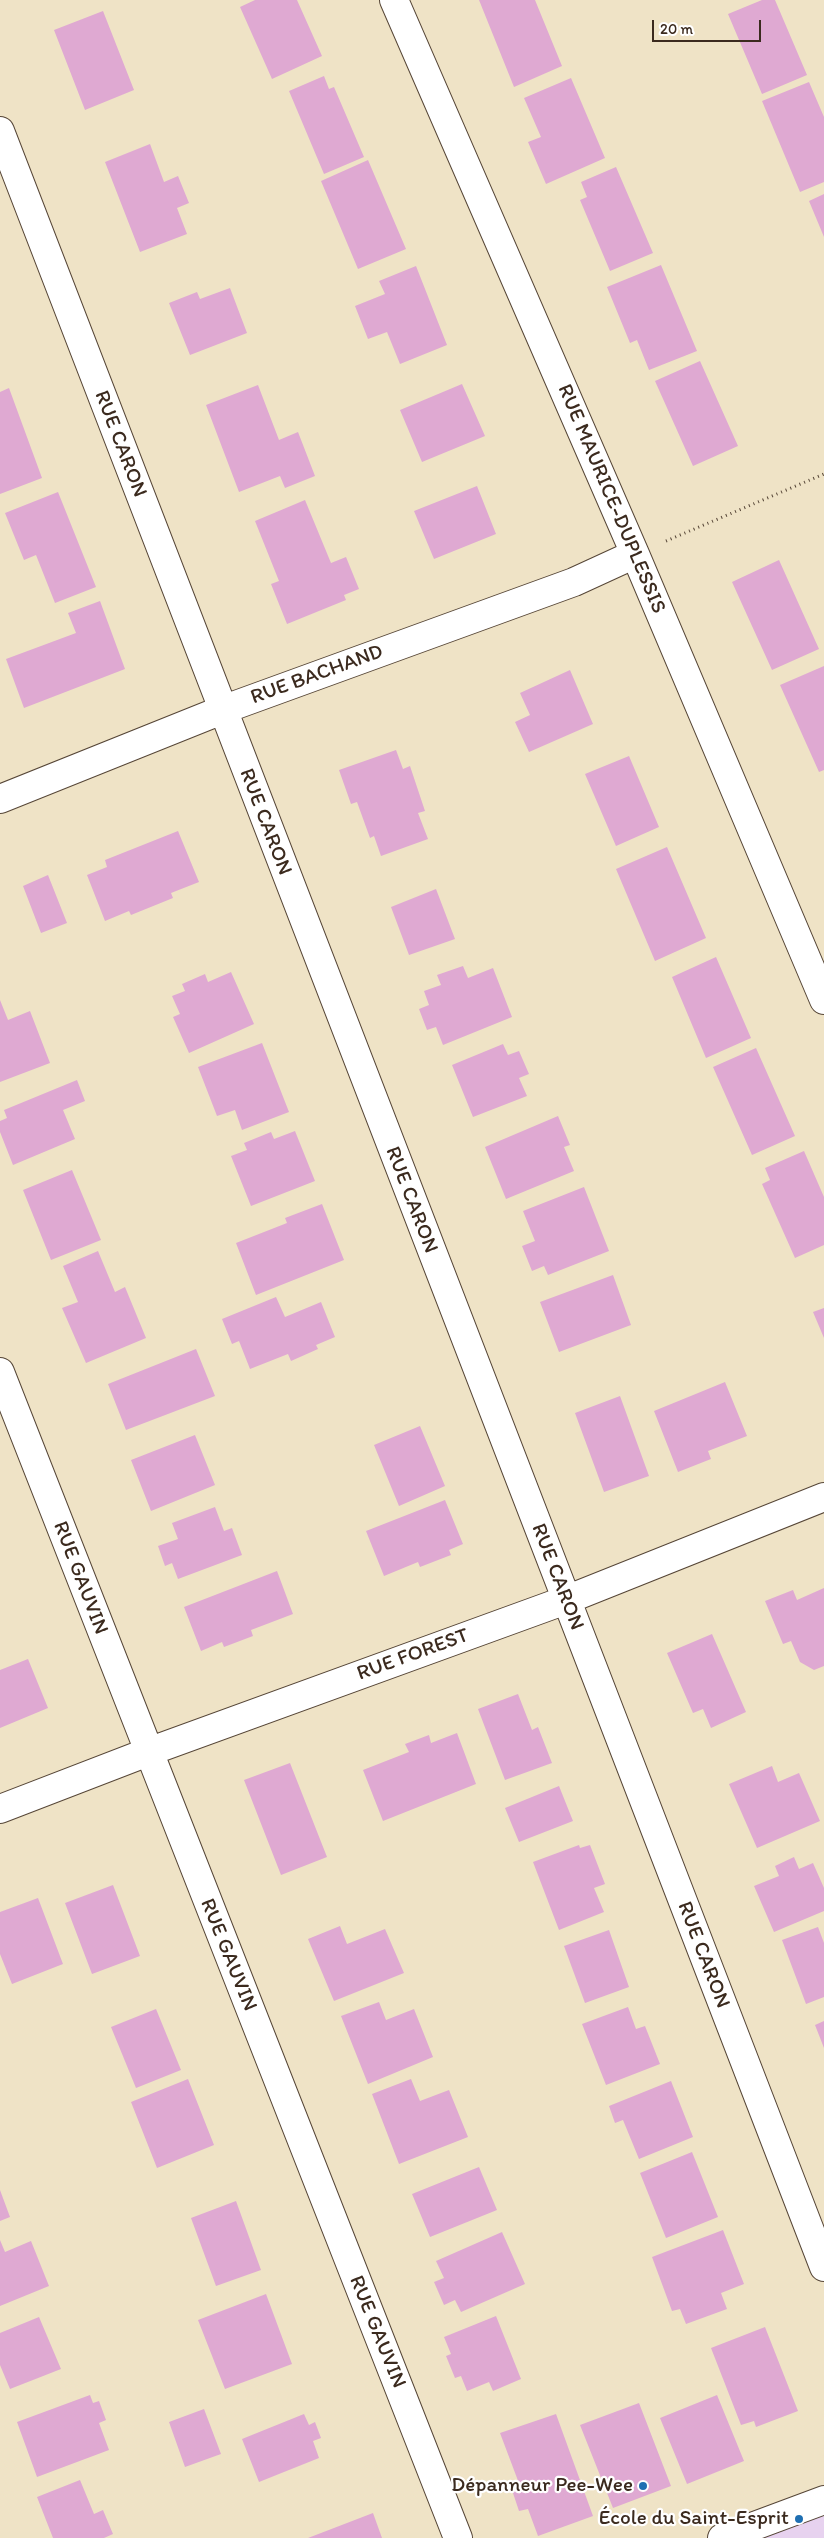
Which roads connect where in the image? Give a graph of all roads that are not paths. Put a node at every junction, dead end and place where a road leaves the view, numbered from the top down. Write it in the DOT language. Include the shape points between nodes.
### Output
graph roads {
  1 [pos="394,0"];
  2 [pos="0,131"];
  3 [pos="635,554"];
  4 [pos="222,710"];
  5 [pos="0,800"];
  6 [pos="824,1000"];
  7 [pos="0,1372"];
  8 [pos="824,1497"];
  9 [pos="566,1600"];
  10 [pos="148,1752"];
  11 [pos="0,1809"];
  12 [pos="824,2267"];
  13 [pos="824,2500"];
  14 [pos="458,2538"];
  15 [pos="722,2538"];
  1 -- 3 [label="street, RUE MAURICE-DUPLESSIS"];
  2 -- 4 [label="street, RUE CARON"];
  3 -- 4 [label="street, RUE BACHAND" via="574,582"];
  3 -- 6 [label="street, RUE MAURICE-DUPLESSIS"];
  4 -- 5 [label="street, RUE BACHAND"];
  4 -- 9 [label="street, RUE CARON"];
  7 -- 10 [label="street, RUE GAUVIN"];
  8 -- 9 [label="street, RUE FOREST"];
  9 -- 10 [label="street, RUE FOREST"];
  9 -- 12 [label="street, RUE CARON"];
  10 -- 11 [label="street, RUE FOREST"];
  10 -- 14 [label="street, RUE GAUVIN"];
  13 -- 15 [label="street"];
}
